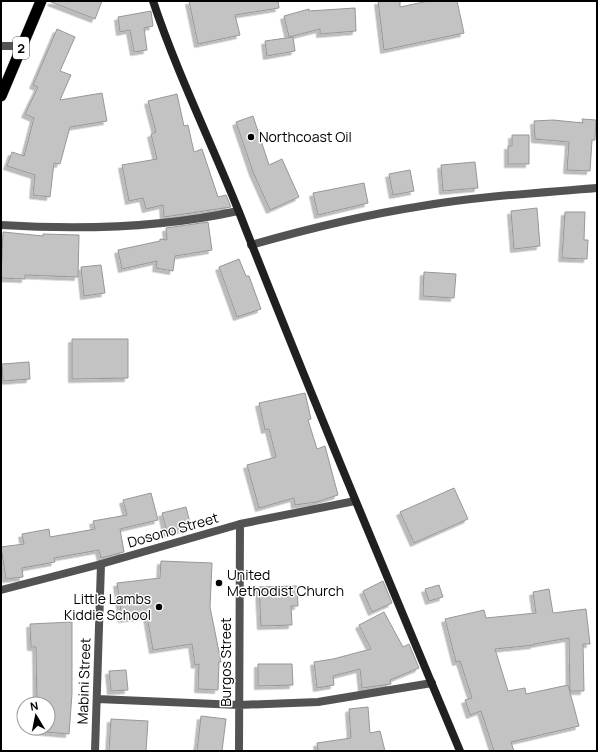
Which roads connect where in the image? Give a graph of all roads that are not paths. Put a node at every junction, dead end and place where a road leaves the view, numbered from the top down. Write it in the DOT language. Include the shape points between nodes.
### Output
graph roads {
  1 [pos="41,1"];
  2 [pos="153,1"];
  3 [pos="1,46"];
  4 [pos="22,46"];
  5 [pos="1,96"];
  6 [pos="597,188"];
  7 [pos="238,211"];
  8 [pos="1,225"];
  9 [pos="251,244"];
  10 [pos="355,501"];
  11 [pos="240,524"];
  12 [pos="101,564"];
  13 [pos="1,590"];
  14 [pos="432,683"];
  15 [pos="97,699"];
  16 [pos="239,705"];
  17 [pos="95,751"];
  18 [pos="239,751"];
  19 [pos="460,751"];
  1 -- 4 [label="highway, 2"];
  2 -- 7 [label="main road"];
  3 -- 4 [label="street"];
  4 -- 5 [label="highway, 2"];
  6 -- 9 [label="street" via="423,205 312,227"];
  7 -- 8 [label="street" via="137,225"];
  7 -- 9 [label="main road"];
  9 -- 10 [label="main road"];
  10 -- 11 [label="street, Dosono Street"];
  10 -- 14 [label="main road"];
  11 -- 12 [label="street, Dosono Street"];
  11 -- 16 [label="street, Burgos Street"];
  12 -- 13 [label="street, Dosono Street"];
  12 -- 15 [label="street, Mabini Street"];
  14 -- 16 [label="street" via="318,702"];
  14 -- 19 [label="main road"];
  15 -- 16 [label="street"];
  15 -- 17 [label="street, Mabini Street"];
  16 -- 18 [label="street, Burgos Street"];
}
